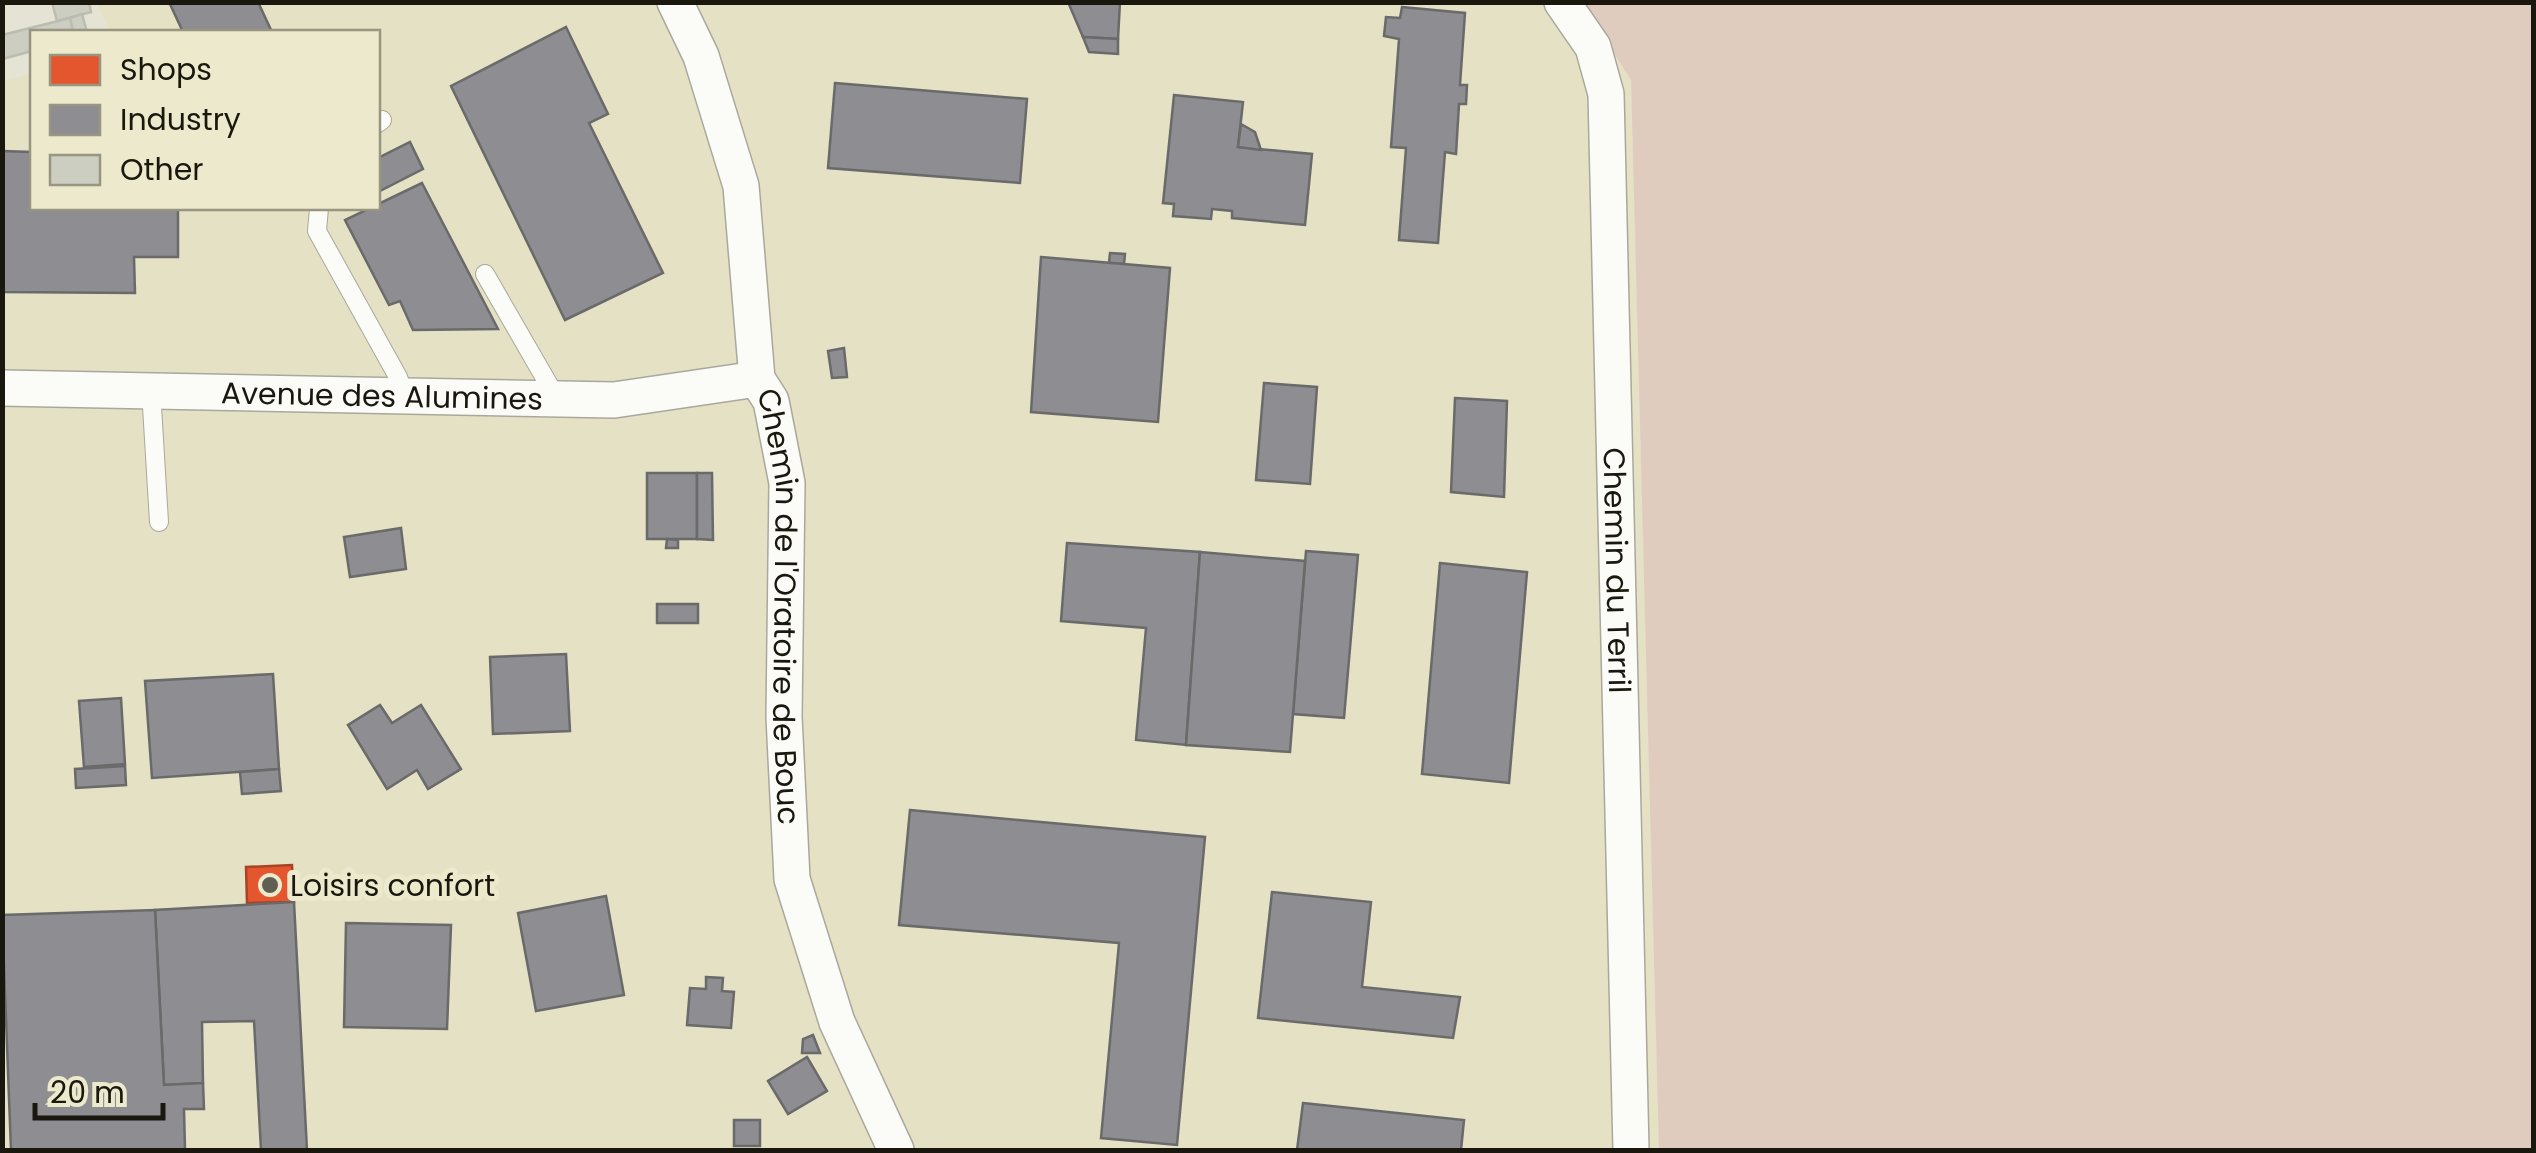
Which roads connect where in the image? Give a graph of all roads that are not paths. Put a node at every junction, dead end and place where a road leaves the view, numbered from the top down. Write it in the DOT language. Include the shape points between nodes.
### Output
graph roads {
  1 [pos="675,2"];
  2 [pos="1562,2"];
  3 [pos="319,210"];
  4 [pos="485,274"];
  5 [pos="758,379"];
  6 [pos="2,388"];
  7 [pos="151,390"];
  8 [pos="404,396"];
  9 [pos="557,399"];
  10 [pos="159,522"];
  11 [pos="896,1150"];
  12 [pos="1631,1150"];
  1 -- 5 [label="street, Chemin de l'Oratoire de Bouc" via="701,56 741,186"];
  2 -- 12 [label="street, Chemin du Terril" via="1593,48 1606,94"];
  3 -- 8 [label="lane" via="317,231"];
  4 -- 9 [label="lane"];
  5 -- 9 [label="street, Avenue des Alumines" via="614,400"];
  5 -- 11 [label="street, Chemin de l'Oratoire de Bouc" via="771,402 787,482 784,717 792,879 836,1022"];
  6 -- 7 [label="street, Avenue des Alumines"];
  7 -- 8 [label="street, Avenue des Alumines"];
  7 -- 10 [label="lane"];
  8 -- 9 [label="street, Avenue des Alumines"];
}
